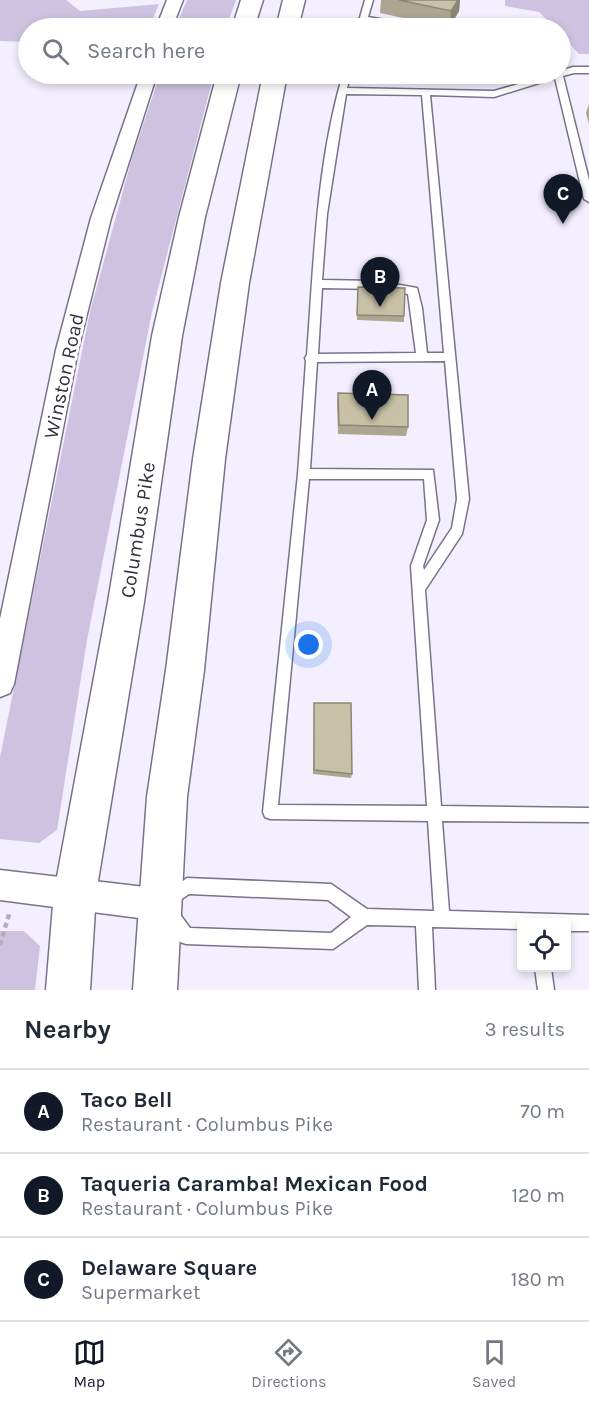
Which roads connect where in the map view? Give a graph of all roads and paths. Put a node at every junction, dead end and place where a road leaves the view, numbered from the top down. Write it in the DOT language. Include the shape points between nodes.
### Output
graph roads {
  1 [pos="175,0"];
  2 [pos="252,0"];
  3 [pos="294,0"];
  4 [pos="369,0"];
  5 [pos="168,18"];
  6 [pos="246,18"];
  7 [pos="290,18"];
  8 [pos="364,18"];
  9 [pos="589,70"];
  10 [pos="571,71"];
  11 [pos="146,84"];
  12 [pos="226,84"];
  13 [pos="273,84"];
  14 [pos="344,84"];
  15 [pos="526,84"];
  16 [pos="560,84"];
  17 [pos="342,91"];
  18 [pos="426,93"];
  19 [pos="589,199"];
  20 [pos="316,284"];
  21 [pos="422,357"];
  22 [pos="450,357"];
  23 [pos="310,358"];
  24 [pos="304,474"];
  25 [pos="419,588"];
  26 [pos="0,684"];
  27 [pos="434,814"];
  28 [pos="589,814"];
  29 [pos="8,885"];
  30 [pos="75,893"];
  31 [pos="162,905"];
  32 [pos="364,918"];
  33 [pos="424,918"];
  34 [pos="442,919"];
  35 [pos="517,921"];
  36 [pos="571,923"];
  37 [pos="589,924"];
  38 [pos="0,945"];
  39 [pos="544,972"];
  40 [pos="68,990"];
  41 [pos="155,990"];
  42 [pos="427,990"];
  43 [pos="546,990"];
  1 -- 5 [label="street"];
  2 -- 6 [label="highway"];
  3 -- 7 [label="highway"];
  4 -- 8 [label="lane"];
  9 -- 10 [label="lane"];
  11 -- 26 [label="street, Winston Road" via="101,218 68,350"];
  12 -- 30 [label="highway, Columbus Pike" via="167,336"];
  13 -- 31 [label="highway" via="235,283 209,459 167,797"];
  14 -- 17 [label="lane"];
  15 -- 18 [label="lane" via="494,94"];
  16 -- 19 [label="lane"];
  17 -- 18 [label="lane"];
  17 -- 20 [label="lane" via="322,214"];
  18 -- 22 [label="lane"];
  20 -- 21 [label="lane" via="402,287 413,291"];
  20 -- 23 [label="lane"];
  21 -- 22 [label="lane"];
  21 -- 23 [label="lane"];
  22 -- 25 [label="lane" via="462,499 458,530"];
  23 -- 24 [label="lane"];
  24 -- 25 [label="lane" via="429,474 433,520 417,566"];
  24 -- 27 [label="lane" via="270,812"];
  25 -- 27 [label="lane"];
  27 -- 28 [label="lane"];
  27 -- 34 [label="lane"];
  29 -- 30 [label="street"];
  29 -- 38 [label="path"];
  30 -- 31 [label="street"];
  30 -- 40 [label="highway, Columbus Pike"];
  31 -- 32 [label="lane" via="187,886 331,891"];
  31 -- 32 [label="lane" via="186,936 333,941"];
  31 -- 41 [label="highway"];
  32 -- 33 [label="lane"];
  33 -- 34 [label="lane"];
  33 -- 42 [label="lane"];
  34 -- 35 [label="lane"];
  36 -- 37 [label="lane"];
  39 -- 43 [label="lane"];
}
